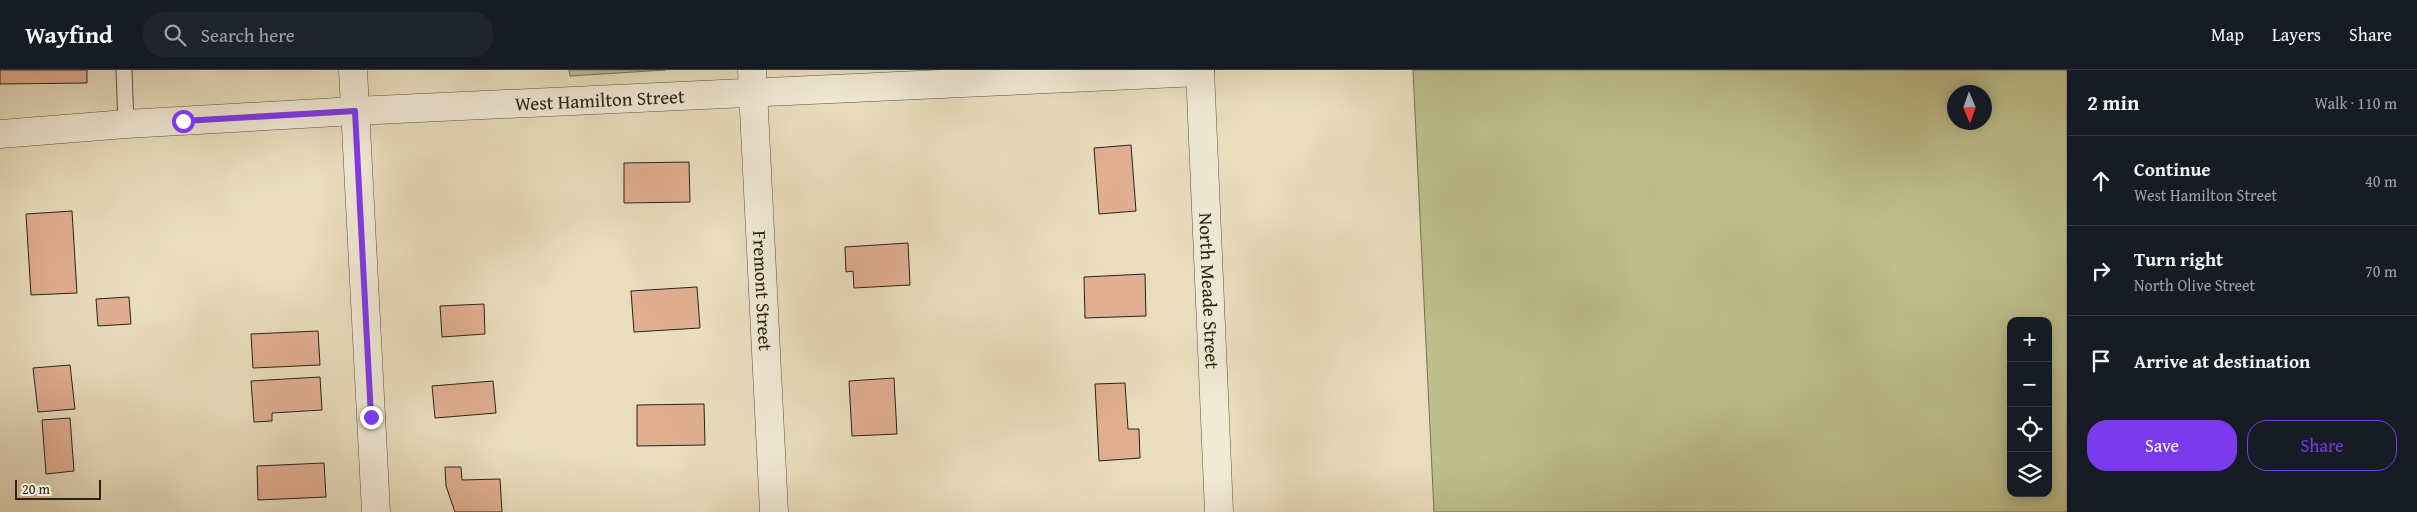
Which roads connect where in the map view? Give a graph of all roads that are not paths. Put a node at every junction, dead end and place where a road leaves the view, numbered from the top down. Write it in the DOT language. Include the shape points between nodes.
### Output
graph roads {
  1 [pos="124,70"];
  2 [pos="353,70"];
  3 [pos="1200,71"];
  4 [pos="753,82"];
  5 [pos="355,111"];
  6 [pos="126,124"];
  7 [pos="0,134"];
  8 [pos="376,512"];
  9 [pos="774,512"];
  10 [pos="1219,512"];
  1 -- 6 [label="lane"];
  2 -- 5 [label="street"];
  3 -- 4 [label="street, West Hamilton Street"];
  3 -- 10 [label="street, North Meade Street"];
  4 -- 5 [label="street, West Hamilton Street"];
  4 -- 9 [label="street, Fremont Street"];
  5 -- 6 [label="street, West Hamilton Street"];
  5 -- 8 [label="street"];
  6 -- 7 [label="street, West Hamilton Street"];
}
